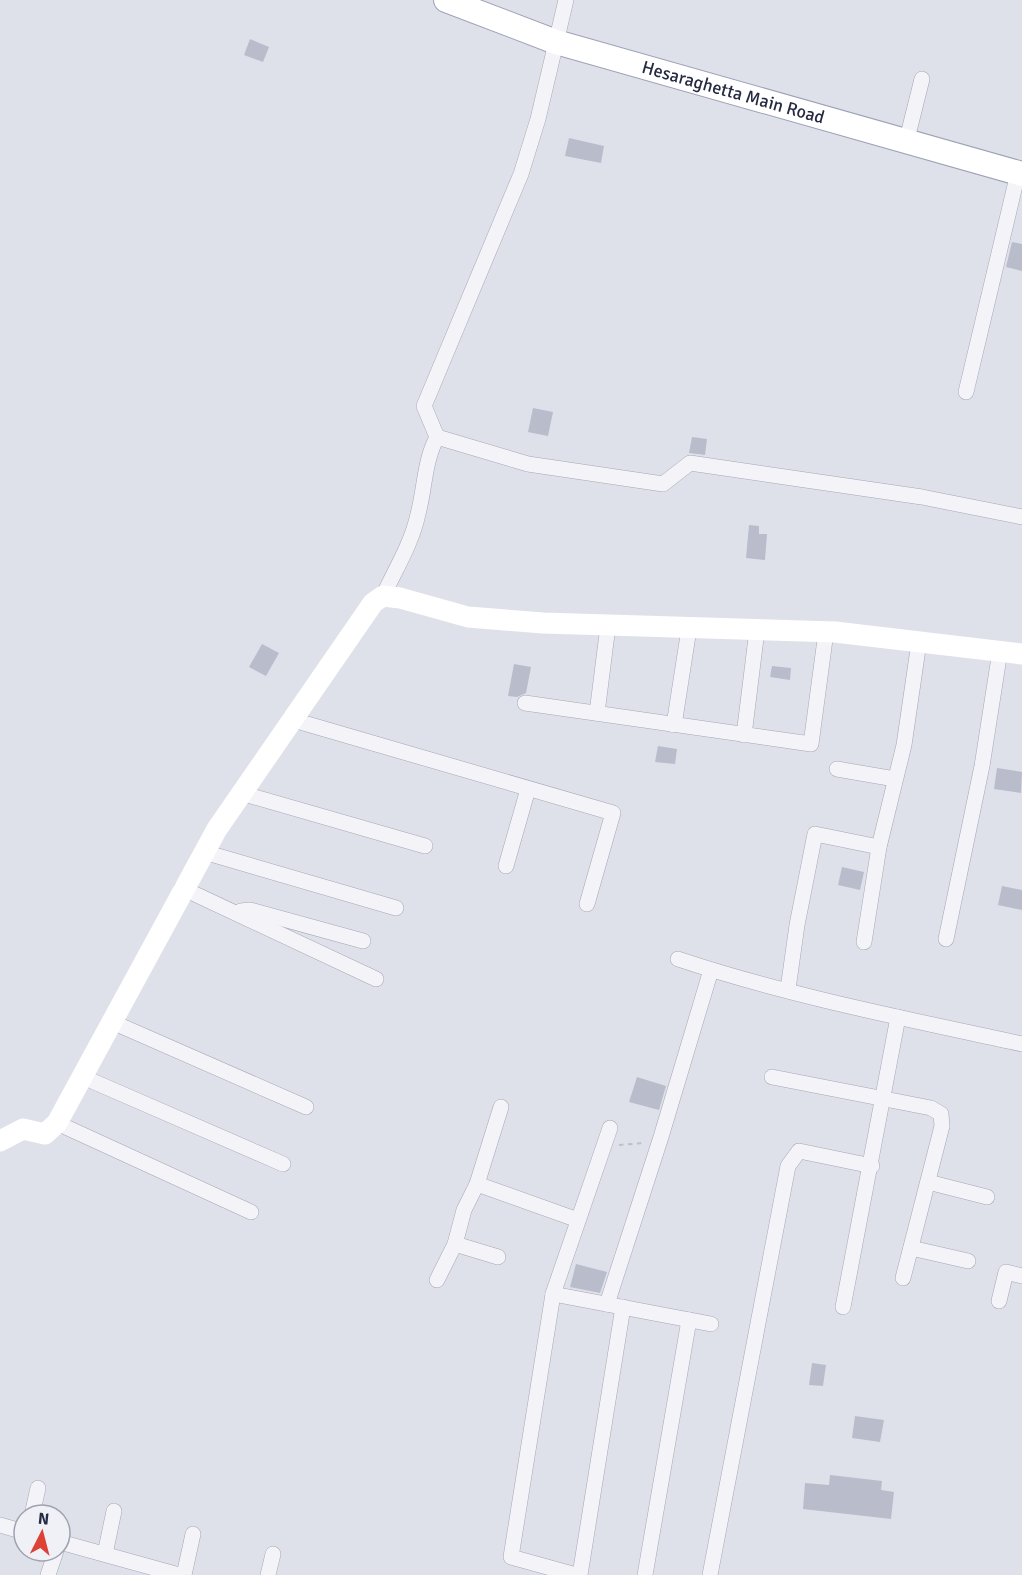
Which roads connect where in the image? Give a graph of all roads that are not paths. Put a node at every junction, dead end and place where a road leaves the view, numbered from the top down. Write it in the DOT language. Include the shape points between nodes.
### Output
graph roads {
  1 [pos="446,0"];
  2 [pos="566,0"];
  3 [pos="556,42"];
  4 [pos="922,79"];
  5 [pos="906,143"];
  6 [pos="1020,173"];
  7 [pos="966,392"];
  8 [pos="437,437"];
  9 [pos="1022,517"];
  10 [pos="382,596"];
  11 [pos="608,626"];
  12 [pos="688,628"];
  13 [pos="757,630"];
  14 [pos="826,632"];
  15 [pos="919,642"];
  16 [pos="1000,651"];
  17 [pos="1022,654"];
  18 [pos="525,703"];
  19 [pos="597,713"];
  20 [pos="290,719"];
  21 [pos="674,725"];
  22 [pos="744,735"];
  23 [pos="837,770"];
  24 [pos="895,779"];
  25 [pos="528,789"];
  26 [pos="241,793"];
  27 [pos="425,846"];
  28 [pos="879,847"];
  29 [pos="204,852"];
  30 [pos="506,866"];
  31 [pos="182,888"];
  32 [pos="587,904"];
  33 [pos="396,908"];
  34 [pos="234,912"];
  35 [pos="946,939"];
  36 [pos="363,941"];
  37 [pos="864,942"];
  38 [pos="678,959"];
  39 [pos="711,970"];
  40 [pos="376,979"];
  41 [pos="788,989"];
  42 [pos="898,1017"];
  43 [pos="112,1023"];
  44 [pos="1022,1044"];
  45 [pos="83,1077"];
  46 [pos="772,1077"];
  47 [pos="884,1098"];
  48 [pos="306,1107"];
  49 [pos="501,1107"];
  50 [pos="57,1123"];
  51 [pos="610,1128"];
  52 [pos="0,1141"];
  53 [pos="283,1164"];
  54 [pos="872,1166"];
  55 [pos="928,1182"];
  56 [pos="477,1184"];
  57 [pos="987,1197"];
  58 [pos="251,1212"];
  59 [pos="578,1220"];
  60 [pos="456,1244"];
  61 [pos="911,1248"];
  62 [pos="498,1257"];
  63 [pos="968,1261"];
  64 [pos="1022,1276"];
  65 [pos="903,1278"];
  66 [pos="437,1280"];
  67 [pos="553,1294"];
  68 [pos="999,1301"];
  69 [pos="607,1304"];
  70 [pos="623,1307"];
  71 [pos="843,1307"];
  72 [pos="689,1320"];
  73 [pos="711,1324"];
  74 [pos="38,1488"];
  75 [pos="35,1503"];
  76 [pos="114,1511"];
  77 [pos="193,1534"];
  78 [pos="72,1545"];
  79 [pos="105,1554"];
  80 [pos="273,1554"];
  81 [pos="179,1575"];
  82 [pos="184,1575"];
  83 [pos="268,1575"];
  84 [pos="578,1575"];
  85 [pos="645,1575"];
  86 [pos="710,1575"];
  1 -- 3 [label="main road, Hesaraghetta Main Road"];
  2 -- 3 [label="street"];
  3 -- 5 [label="main road, Hesaraghetta Main Road"];
  3 -- 8 [label="street" via="521,174 424,406"];
  4 -- 5 [label="street"];
  5 -- 6 [label="main road, Hesaraghetta Main Road"];
  6 -- 7 [label="street"];
  8 -- 9 [label="street" via="528,464 663,484 690,463 921,497"];
  8 -- 10 [label="street" via="426,467 412,533"];
  10 -- 11 [label="street" via="468,618"];
  10 -- 20 [label="street" via="373,603"];
  11 -- 12 [label="street"];
  11 -- 19 [label="street"];
  12 -- 13 [label="street"];
  12 -- 21 [label="street"];
  13 -- 14 [label="street"];
  13 -- 22 [label="street"];
  14 -- 15 [label="street"];
  14 -- 22 [label="street" via="813,743"];
  15 -- 16 [label="street"];
  15 -- 24 [label="street"];
  16 -- 17 [label="street"];
  16 -- 35 [label="street" via="982,766"];
  18 -- 19 [label="street"];
  19 -- 21 [label="street"];
  20 -- 25 [label="street"];
  20 -- 26 [label="street"];
  21 -- 22 [label="street"];
  23 -- 24 [label="street"];
  24 -- 28 [label="street"];
  25 -- 30 [label="street"];
  25 -- 32 [label="street" via="613,813"];
  26 -- 27 [label="street"];
  26 -- 29 [label="street"];
  28 -- 37 [label="street"];
  28 -- 41 [label="street" via="815,834"];
  29 -- 31 [label="street"];
  29 -- 33 [label="street"];
  31 -- 34 [label="street"];
  31 -- 43 [label="street"];
  34 -- 36 [label="street" via="250,910"];
  34 -- 40 [label="street"];
  38 -- 39 [label="street"];
  39 -- 41 [label="street"];
  39 -- 69 [label="street"];
  41 -- 42 [label="street"];
  42 -- 44 [label="street"];
  42 -- 47 [label="street"];
  43 -- 45 [label="street"];
  43 -- 48 [label="street"];
  45 -- 50 [label="street"];
  45 -- 53 [label="street"];
  46 -- 47 [label="street"];
  47 -- 54 [label="street"];
  47 -- 55 [label="street" via="931,1108 941,1114 942,1126"];
  49 -- 56 [label="street"];
  50 -- 52 [label="street" via="45,1134 23,1129"];
  50 -- 58 [label="street"];
  51 -- 59 [label="street"];
  54 -- 71 [label="street"];
  54 -- 86 [label="street" via="799,1151 788,1166"];
  55 -- 57 [label="street"];
  55 -- 61 [label="street"];
  56 -- 59 [label="street"];
  56 -- 60 [label="street" via="464,1210"];
  59 -- 67 [label="street"];
  60 -- 62 [label="street"];
  60 -- 66 [label="street"];
  61 -- 63 [label="street"];
  61 -- 65 [label="street"];
  64 -- 68 [label="street" via="1006,1272"];
  67 -- 69 [label="street"];
  67 -- 84 [label="street" via="511,1557"];
  69 -- 70 [label="street"];
  70 -- 72 [label="street"];
  70 -- 84 [label="street"];
  72 -- 73 [label="street"];
  72 -- 85 [label="street"];
  74 -- 75 [label="street"];
  76 -- 79 [label="street"];
  77 -- 82 [label="street"];
  78 -- 79 [label="street"];
  79 -- 81 [label="street"];
  80 -- 83 [label="street"];
}
